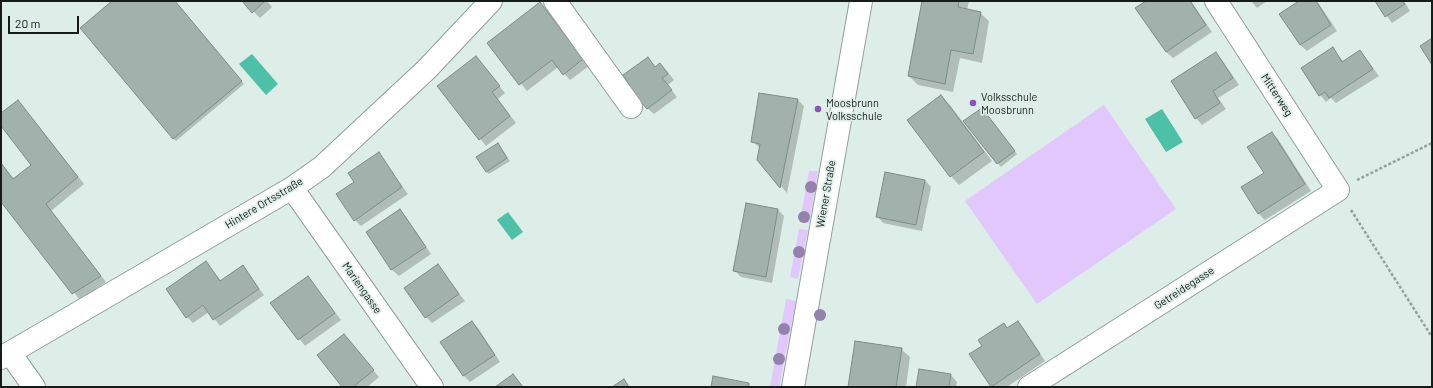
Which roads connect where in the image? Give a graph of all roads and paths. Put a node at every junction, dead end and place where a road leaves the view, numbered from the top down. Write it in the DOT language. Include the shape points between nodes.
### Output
graph roads {
  1 [pos="491,1"];
  2 [pos="555,1"];
  3 [pos="861,1"];
  4 [pos="1216,1"];
  5 [pos="631,107"];
  6 [pos="1432,143"];
  7 [pos="292,188"];
  8 [pos="1338,190"];
  9 [pos="1432,337"];
  10 [pos="5,355"];
  11 [pos="34,387"];
  12 [pos="432,387"];
  13 [pos="793,387"];
  14 [pos="1029,387"];
  1 -- 7 [label="street, Hintere Ortsstraße" via="427,70 322,167"];
  2 -- 5 [label="street"];
  3 -- 13 [label="street, Wiener Straße"];
  4 -- 8 [label="street, Mitterweg"];
  6 -- 8 [label="path"];
  7 -- 10 [label="street, Hintere Ortsstraße"];
  7 -- 12 [label="street, Mariengasse"];
  8 -- 9 [label="path"];
  8 -- 14 [label="street, Getreidegasse"];
  10 -- 11 [label="street"];
}
